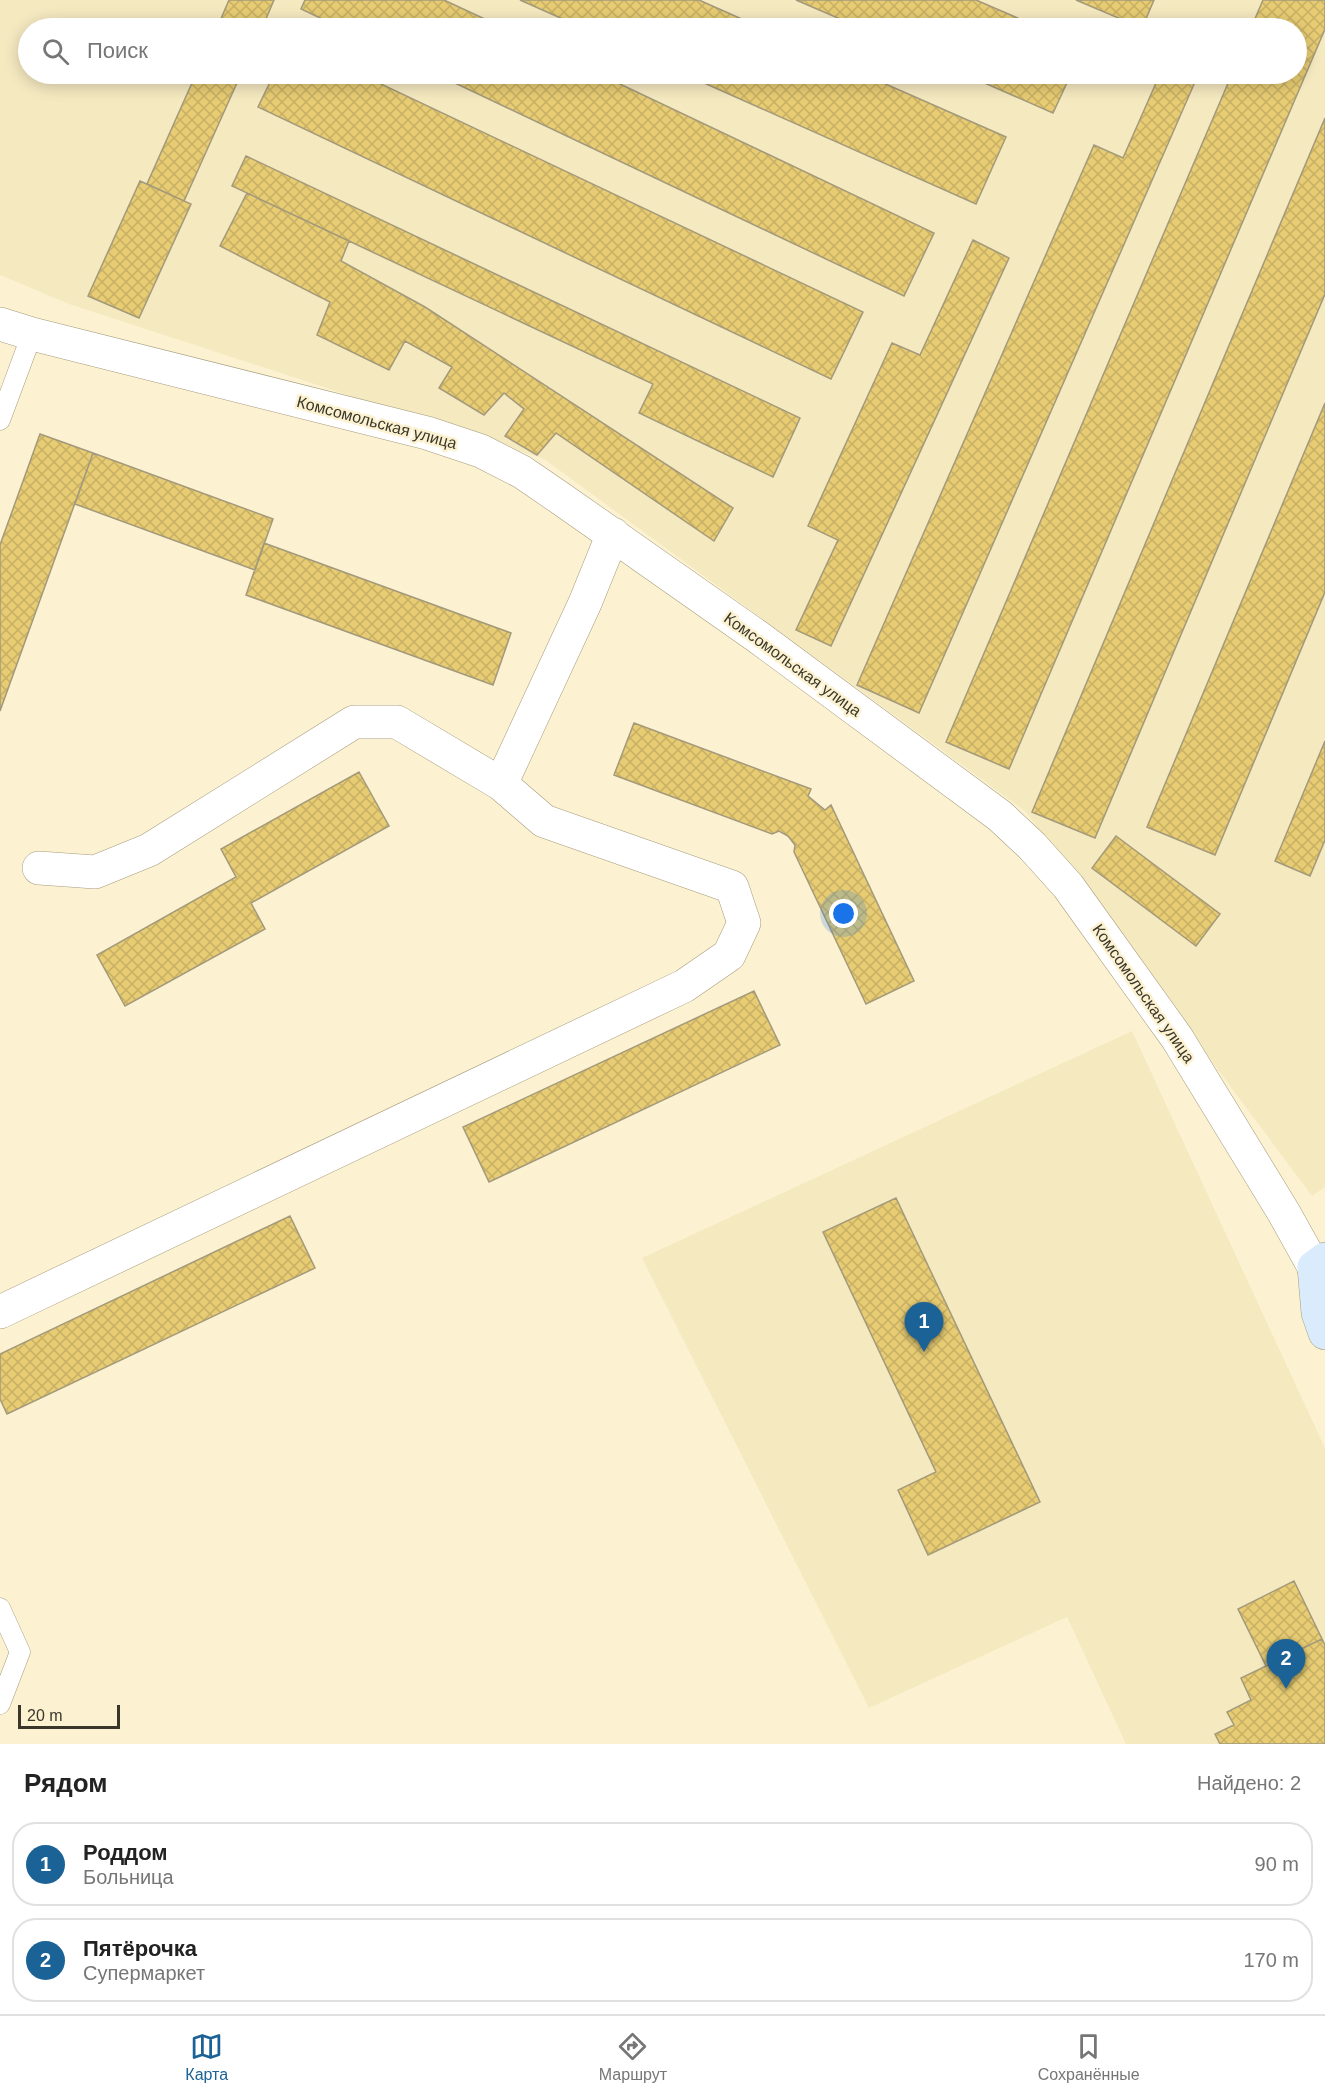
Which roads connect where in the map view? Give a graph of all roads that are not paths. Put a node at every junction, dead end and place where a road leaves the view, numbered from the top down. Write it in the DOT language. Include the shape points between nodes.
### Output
graph roads {
  1 [pos="0,324"];
  2 [pos="32,334"];
  3 [pos="0,420"];
  4 [pos="613,534"];
  5 [pos="501,784"];
  6 [pos="39,867"];
  7 [pos="1319,1263"];
  8 [pos="0,1312"];
  9 [pos="1325,1333"];
  10 [pos="0,1608"];
  11 [pos="0,1704"];
  1 -- 2 [label="street, Комсомольская улица"];
  2 -- 3 [label="lane"];
  2 -- 4 [label="street, Комсомольская улица" via="427,433 481,451 522,472"];
  4 -- 5 [label="street"];
  4 -- 7 [label="street, Комсомольская улица" via="1000,816 1032,846 1068,886 1177,1038"];
  5 -- 6 [label="street" via="397,722 354,722 149,850 95,872"];
  5 -- 8 [label="street" via="544,821 732,887 744,923 729,955 684,986"];
  7 -- 9 [label="street, Комсомольская улица" via="1318,1313"];
  10 -- 11 [label="lane" via="20,1652"];
}
